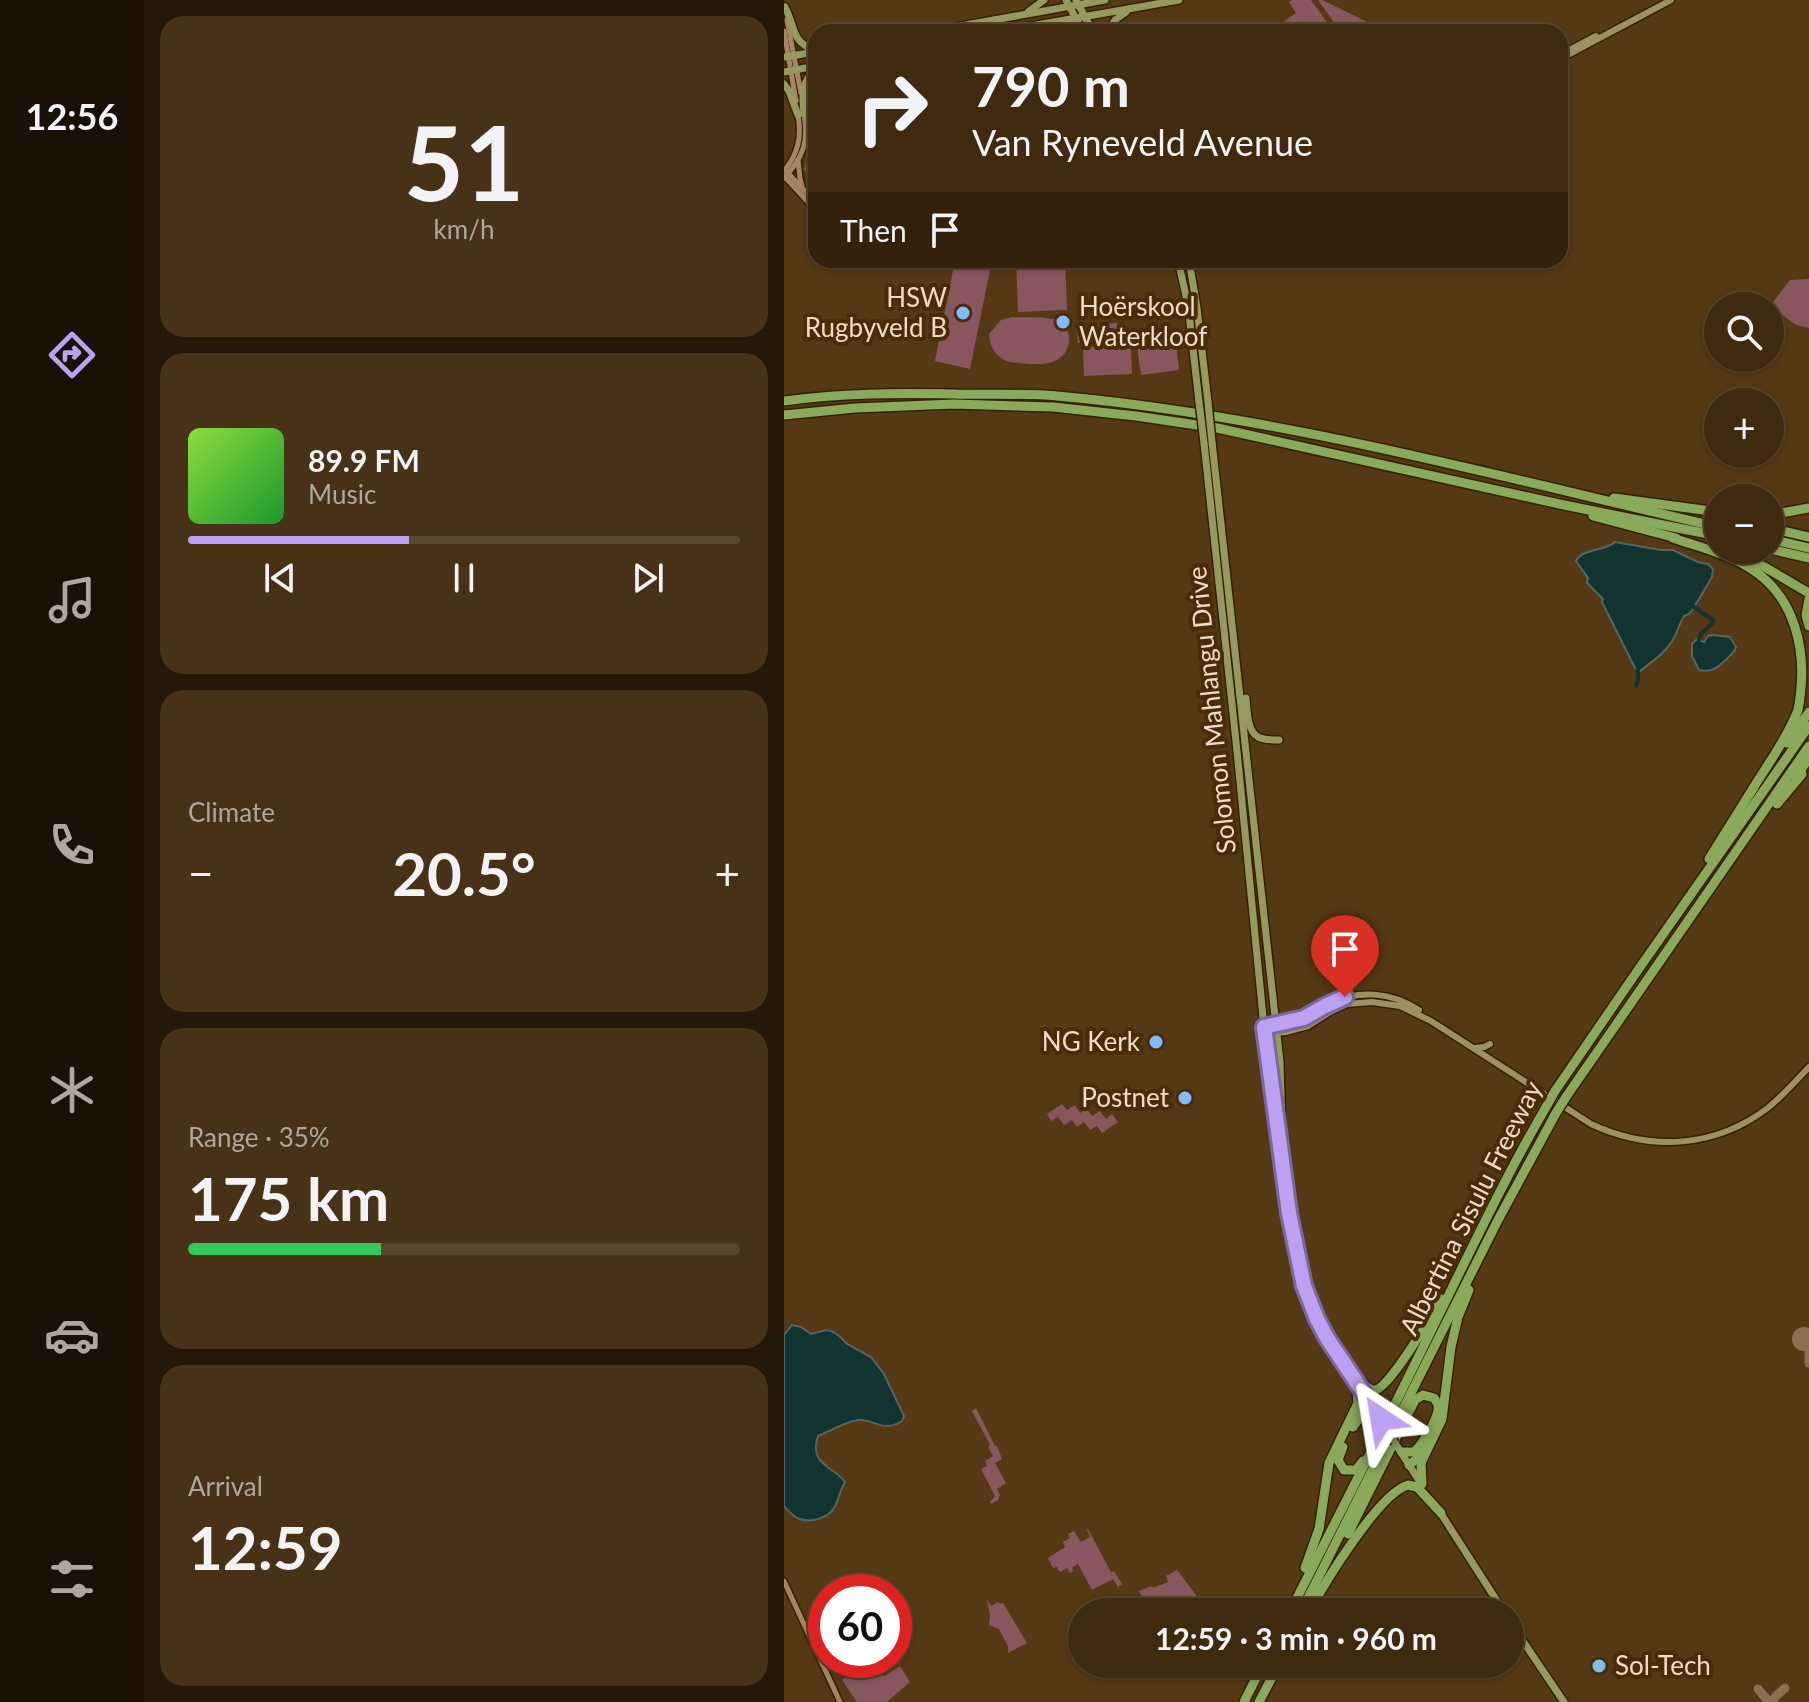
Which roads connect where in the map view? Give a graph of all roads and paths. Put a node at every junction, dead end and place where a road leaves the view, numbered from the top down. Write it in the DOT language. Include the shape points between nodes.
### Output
graph roads {
  1 [pos="1044,0"];
  2 [pos="1105,0"];
  3 [pos="1179,0"];
  4 [pos="1669,0"];
  5 [pos="1072,3"];
  6 [pos="784,5"];
  7 [pos="1140,8"];
  8 [pos="1022,15"];
  9 [pos="1080,17"];
  10 [pos="972,24"];
  11 [pos="1040,24"];
  12 [pos="1081,24"];
  13 [pos="1086,24"];
  14 [pos="1113,24"];
  15 [pos="784,31"];
  16 [pos="808,47"];
  17 [pos="1568,53"];
  18 [pos="789,57"];
  19 [pos="791,70"];
  20 [pos="808,77"];
  21 [pos="784,84"];
  22 [pos="801,115"];
  23 [pos="798,159"];
  24 [pos="785,174"];
  25 [pos="803,188"];
  26 [pos="808,194"];
  27 [pos="808,202"];
  28 [pos="1180,268"];
  29 [pos="1190,268"];
  30 [pos="1194,268"];
  31 [pos="1197,308"];
  32 [pos="784,401"];
  33 [pos="1204,402"];
  34 [pos="784,415"];
  35 [pos="1208,443"];
  36 [pos="1477,485"];
  37 [pos="1557,490"];
  38 [pos="1809,508"];
  39 [pos="1704,512"];
  40 [pos="1784,512"];
  41 [pos="1704,524"];
  42 [pos="1784,531"];
  43 [pos="1704,533"];
  44 [pos="1809,537"];
  45 [pos="1673,538"];
  46 [pos="1784,542"];
  47 [pos="1704,545"];
  48 [pos="1809,548"];
  49 [pos="1784,552"];
  50 [pos="1809,558"];
  51 [pos="1761,564"];
  52 [pos="1809,593"];
  53 [pos="1809,599"];
  54 [pos="1233,625"];
  55 [pos="1809,626"];
  56 [pos="1809,712"];
  57 [pos="1809,726"];
  58 [pos="1279,740"];
  59 [pos="1809,746"];
  60 [pos="1809,758"];
  61 [pos="1809,765"];
  62 [pos="1752,790"];
  63 [pos="1777,804"];
  64 [pos="1638,970"];
  65 [pos="1647,979"];
  66 [pos="1276,1029"];
  67 [pos="1265,1030"];
  68 [pos="1490,1044"];
  69 [pos="1475,1048"];
  70 [pos="1809,1067"];
  71 [pos="1282,1156"];
  72 [pos="1488,1214"];
  73 [pos="1498,1220"];
  74 [pos="1432,1329"];
  75 [pos="1339,1356"];
  76 [pos="1347,1368"];
  77 [pos="1373,1408"];
  78 [pos="1356,1410"];
  79 [pos="1432,1442"];
  80 [pos="1402,1452"];
  81 [pos="1409,1465"];
  82 [pos="1422,1484"];
  83 [pos="1441,1513"];
  84 [pos="784,1581"];
  85 [pos="1294,1598"];
  86 [pos="1295,1598"];
  87 [pos="1313,1598"];
  88 [pos="1313,1598"];
  89 [pos="1315,1598"];
  90 [pos="1495,1598"];
  91 [pos="1524,1643"];
  92 [pos="1256,1678"];
  93 [pos="1270,1678"];
  94 [pos="840,1702"];
  95 [pos="1244,1702"];
  96 [pos="1258,1702"];
  97 [pos="1564,1702"];
  1 -- 8 [label="main road"];
  2 -- 5 [label="main road"];
  3 -- 7 [label="main road"];
  4 -- 17 [label="main road"];
  5 -- 8 [label="main road"];
  5 -- 9 [label="main road"];
  6 -- 16 [label="main road" via="797,38"];
  6 -- 18 [label="street"];
  7 -- 9 [label="main road"];
  7 -- 14 [label="main road"];
  8 -- 10 [label="main road"];
  9 -- 11 [label="main road"];
  9 -- 12 [label="main road"];
  9 -- 13 [label="main road"];
  15 -- 18 [label="street"];
  18 -- 19 [label="street"];
  19 -- 22 [label="street"];
  20 -- 22 [label="main road"];
  21 -- 22 [label="main road"];
  22 -- 23 [label="street" via="806,140"];
  22 -- 24 [label="street" via="799,144"];
  23 -- 24 [label="street"];
  23 -- 25 [label="street"];
  24 -- 25 [label="street"];
  24 -- 27 [label="street"];
  25 -- 26 [label="street"];
  28 -- 33 [label="main road, Solomon Mahlangu Drive"];
  29 -- 31 [label="main road, Solomon Mahlangu Drive"];
  30 -- 31 [label="main road"];
  31 -- 33 [label="main road, Solomon Mahlangu Drive"];
  32 -- 37 [label="highway" via="906,393 1120,403 1351,443"];
  33 -- 35 [label="main road, Solomon Mahlangu Drive, bridge"];
  34 -- 36 [label="highway" via="954,404 1053,407 1217,428"];
  35 -- 54 [label="main road, Solomon Mahlangu Drive"];
  35 -- 67 [label="main road, Solomon Mahlangu Drive"];
  36 -- 43 [label="highway"];
  36 -- 45 [label="highway"];
  37 -- 39 [label="highway"];
  37 -- 41 [label="highway"];
  38 -- 40 [label="highway"];
  42 -- 44 [label="highway"];
  45 -- 47 [label="highway"];
  45 -- 62 [label="highway" via="1739,561 1765,578 1795,614 1803,634 1807,674 1801,703"];
  46 -- 48 [label="highway"];
  49 -- 50 [label="highway"];
  51 -- 52 [label="highway"];
  53 -- 55 [label="highway"];
  54 -- 58 [label="main road" via="1251,727 1260,738"];
  54 -- 66 [label="main road, Solomon Mahlangu Drive"];
  56 -- 62 [label="highway"];
  57 -- 64 [label="highway, Albertina Sisulu Freeway"];
  59 -- 65 [label="highway, Albertina Sisulu Freeway"];
  60 -- 63 [label="highway"];
  61 -- 63 [label="highway"];
  62 -- 64 [label="highway"];
  63 -- 65 [label="highway"];
  64 -- 72 [label="highway, Albertina Sisulu Freeway, bridge" via="1555,1091"];
  65 -- 73 [label="highway, Albertina Sisulu Freeway, bridge" via="1556,1113"];
  66 -- 67 [label="main road"];
  66 -- 69 [label="main road" via="1345,997 1370,994 1402,1001"];
  66 -- 71 [label="main road, Solomon Mahlangu Drive"];
  67 -- 71 [label="main road, Solomon Mahlangu Drive"];
  68 -- 69 [label="main road"];
  69 -- 70 [label="main road" via="1591,1124 1658,1143 1698,1140 1737,1126 1767,1108"];
  71 -- 75 [label="main road, Solomon Mahlangu Drive" via="1304,1286"];
  72 -- 74 [label="highway, Albertina Sisulu Freeway"];
  72 -- 75 [label="highway" via="1439,1303 1384,1386 1368,1388"];
  73 -- 79 [label="highway" via="1458,1317 1444,1413"];
  73 -- 87 [label="highway, Albertina Sisulu Freeway"];
  74 -- 77 [label="highway" via="1363,1461 1356,1470 1344,1470 1339,1453 1361,1415"];
  74 -- 86 [label="highway, Albertina Sisulu Freeway"];
  75 -- 76 [label="main road, Solomon Mahlangu Drive"];
  76 -- 77 [label="main road, Solomon Mahlangu Drive"];
  76 -- 78 [label="highway" via="1359,1397"];
  77 -- 78 [label="highway"];
  77 -- 80 [label="main road, Solomon Mahlangu Drive, bridge"];
  78 -- 85 [label="highway" via="1329,1463 1319,1529"];
  79 -- 81 [label="highway"];
  79 -- 82 [label="highway" via="1421,1463"];
  80 -- 81 [label="main road, Solomon Mahlangu Drive"];
  80 -- 88 [label="highway" via="1416,1450 1435,1418 1438,1406 1431,1397 1415,1400"];
  81 -- 82 [label="main road, Solomon Mahlangu Drive"];
  82 -- 83 [label="main road, Solomon Mahlangu Drive"];
  83 -- 89 [label="highway" via="1417,1487 1397,1490 1357,1536"];
  83 -- 90 [label="main road, Solomon Mahlangu Drive"];
  84 -- 94 [label="street"];
  91 -- 97 [label="main road"];
  92 -- 95 [label="highway"];
  93 -- 96 [label="highway"];
}
